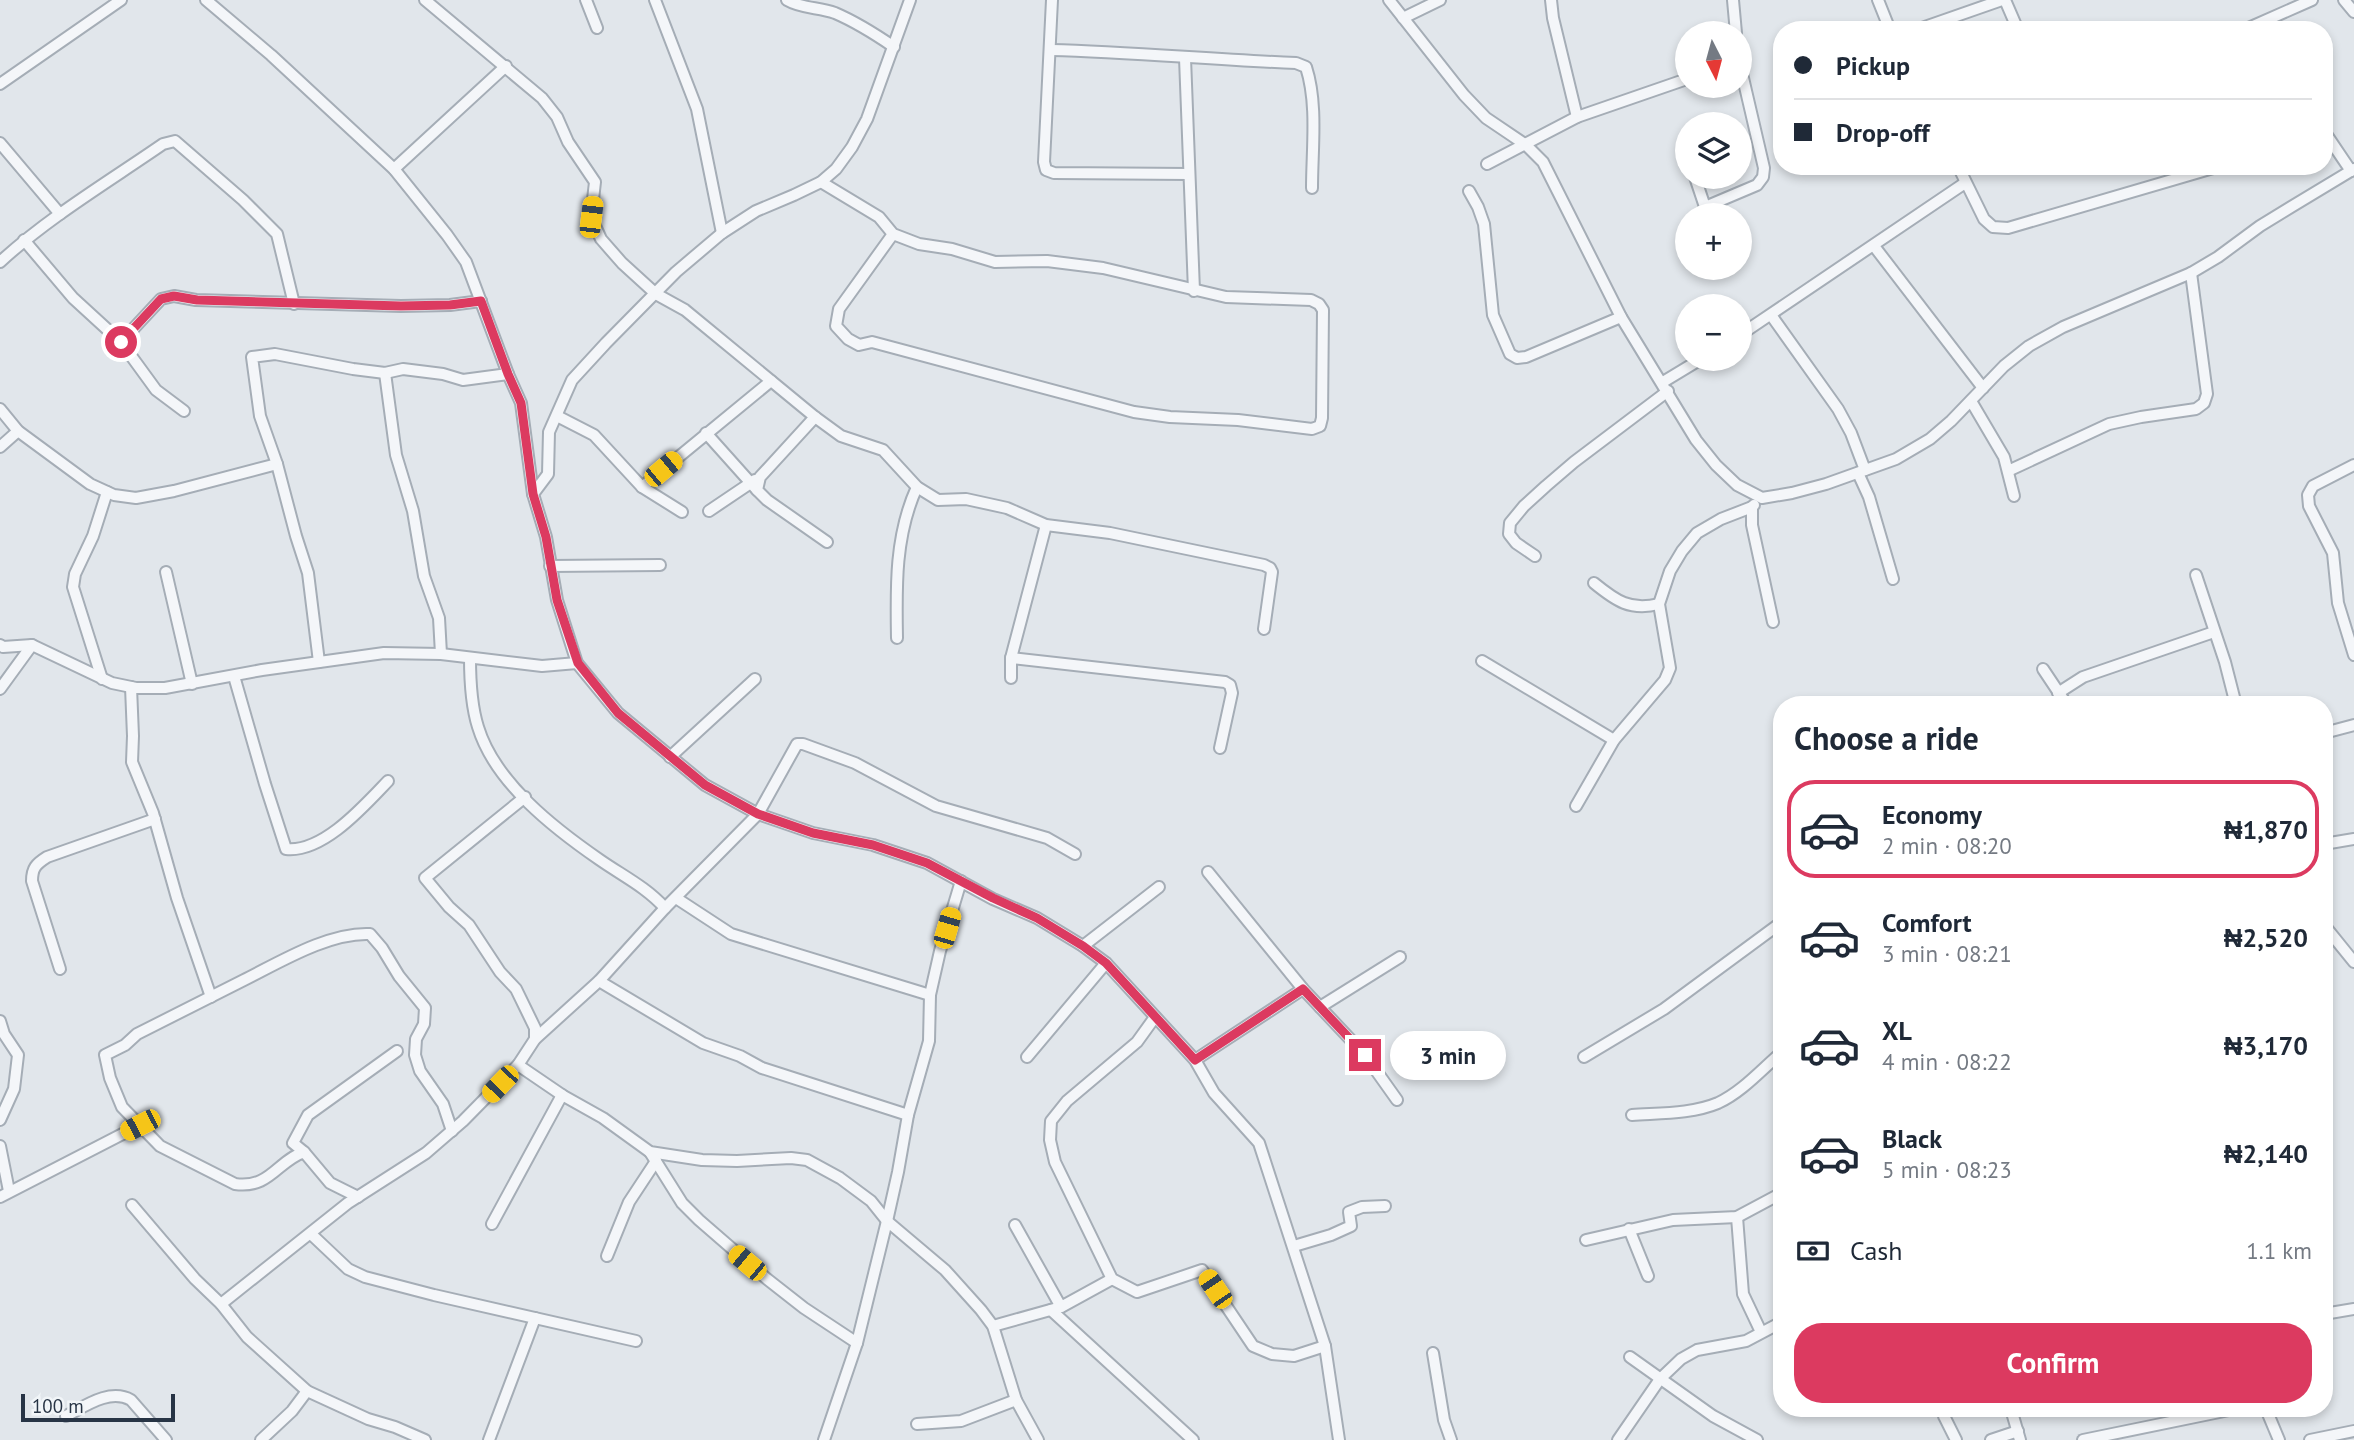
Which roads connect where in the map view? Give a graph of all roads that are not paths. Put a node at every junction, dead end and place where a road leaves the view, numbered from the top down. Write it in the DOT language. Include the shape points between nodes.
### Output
graph roads {
  1 [pos="121,0"];
  2 [pos="206,0"];
  3 [pos="425,0"];
  4 [pos="586,0"];
  5 [pos="655,0"];
  6 [pos="787,0"];
  7 [pos="910,0"];
  8 [pos="1052,0"];
  9 [pos="1389,0"];
  10 [pos="1440,0"];
  11 [pos="1551,0"];
  12 [pos="1733,0"];
  13 [pos="1878,0"];
  14 [pos="2004,0"];
  15 [pos="2312,0"];
  16 [pos="2344,0"];
  17 [pos="2354,12"];
  18 [pos="1403,18"];
  19 [pos="1735,21"];
  20 [pos="1886,21"];
  21 [pos="1942,21"];
  22 [pos="2014,21"];
  23 [pos="2264,21"];
  24 [pos="597,28"];
  25 [pos="894,47"];
  26 [pos="1051,50"];
  27 [pos="1185,58"];
  28 [pos="506,66"];
  29 [pos="1675,83"];
  30 [pos="0,84"];
  31 [pos="1748,98"];
  32 [pos="1577,117"];
  33 [pos="0,143"];
  34 [pos="2333,143"];
  35 [pos="1526,145"];
  36 [pos="1487,164"];
  37 [pos="394,169"];
  38 [pos="2353,170"];
  39 [pos="1189,174"];
  40 [pos="1962,175"];
  41 [pos="2189,175"];
  42 [pos="821,182"];
  43 [pos="1965,183"];
  44 [pos="1312,188"];
  45 [pos="1469,191"];
  46 [pos="1722,203"];
  47 [pos="60,214"];
  48 [pos="722,233"];
  49 [pos="893,234"];
  50 [pos="24,240"];
  51 [pos="1874,246"];
  52 [pos="0,262"];
  53 [pos="2191,273"];
  54 [pos="1194,291"];
  55 [pos="656,294"];
  56 [pos="481,301"];
  57 [pos="294,304"];
  58 [pos="1772,315"];
  59 [pos="1621,317"];
  60 [pos="1752,328"];
  61 [pos="121,342"];
  62 [pos="1686,371"];
  63 [pos="384,373"];
  64 [pos="508,374"];
  65 [pos="771,381"];
  66 [pos="1666,387"];
  67 [pos="1983,388"];
  68 [pos="1971,401"];
  69 [pos="0,409"];
  70 [pos="184,411"];
  71 [pos="557,416"];
  72 [pos="815,417"];
  73 [pos="18,431"];
  74 [pos="706,433"];
  75 [pos="0,447"];
  76 [pos="277,464"];
  77 [pos="2354,465"];
  78 [pos="1862,471"];
  79 [pos="2008,471"];
  80 [pos="756,483"];
  81 [pos="642,487"];
  82 [pos="917,487"];
  83 [pos="107,492"];
  84 [pos="533,494"];
  85 [pos="2014,496"];
  86 [pos="1762,498"];
  87 [pos="1752,507"];
  88 [pos="709,511"];
  89 [pos="682,512"];
  90 [pos="1046,525"];
  91 [pos="827,542"];
  92 [pos="1535,556"];
  93 [pos="660,565"];
  94 [pos="550,566"];
  95 [pos="166,572"];
  96 [pos="2196,575"];
  97 [pos="1893,579"];
  98 [pos="1594,583"];
  99 [pos="1659,604"];
  100 [pos="1773,622"];
  101 [pos="1264,629"];
  102 [pos="2214,632"];
  103 [pos="897,638"];
  104 [pos="0,645"];
  105 [pos="32,645"];
  106 [pos="441,654"];
  107 [pos="2354,655"];
  108 [pos="470,658"];
  109 [pos="1011,658"];
  110 [pos="1482,661"];
  111 [pos="319,662"];
  112 [pos="578,663"];
  113 [pos="2043,669"];
  114 [pos="234,676"];
  115 [pos="102,678"];
  116 [pos="1011,678"];
  117 [pos="755,679"];
  118 [pos="192,684"];
  119 [pos="131,687"];
  120 [pos="0,689"];
  121 [pos="2059,693"];
  122 [pos="2061,696"];
  123 [pos="2234,696"];
  124 [pos="2354,725"];
  125 [pos="2333,731"];
  126 [pos="1614,740"];
  127 [pos="1220,748"];
  128 [pos="670,757"];
  129 [pos="388,781"];
  130 [pos="524,797"];
  131 [pos="1576,806"];
  132 [pos="758,814"];
  133 [pos="155,819"];
  134 [pos="2354,839"];
  135 [pos="2333,842"];
  136 [pos="1075,855"];
  137 [pos="1208,872"];
  138 [pos="961,881"];
  139 [pos="1160,887"];
  140 [pos="676,898"];
  141 [pos="665,908"];
  142 [pos="1773,929"];
  143 [pos="2333,936"];
  144 [pos="1083,946"];
  145 [pos="1400,957"];
  146 [pos="2354,962"];
  147 [pos="1106,963"];
  148 [pos="60,969"];
  149 [pos="599,981"];
  150 [pos="1303,989"];
  151 [pos="930,995"];
  152 [pos="211,997"];
  153 [pos="1320,1007"];
  154 [pos="1155,1017"];
  155 [pos="0,1021"];
  156 [pos="535,1039"];
  157 [pos="397,1051"];
  158 [pos="1027,1057"];
  159 [pos="1584,1057"];
  160 [pos="1195,1060"];
  161 [pos="1773,1060"];
  162 [pos="518,1065"];
  163 [pos="562,1095"];
  164 [pos="1397,1100"];
  165 [pos="908,1115"];
  166 [pos="1632,1115"];
  167 [pos="0,1120"];
  168 [pos="140,1125"];
  169 [pos="452,1131"];
  170 [pos="0,1146"];
  171 [pos="304,1152"];
  172 [pos="653,1156"];
  173 [pos="5,1194"];
  174 [pos="358,1197"];
  175 [pos="1773,1198"];
  176 [pos="132,1205"];
  177 [pos="1385,1206"];
  178 [pos="1737,1217"];
  179 [pos="887,1221"];
  180 [pos="492,1224"];
  181 [pos="1015,1225"];
  182 [pos="1629,1229"];
  183 [pos="311,1234"];
  184 [pos="1586,1240"];
  185 [pos="1294,1245"];
  186 [pos="607,1256"];
  187 [pos="1648,1276"];
  188 [pos="1112,1279"];
  189 [pos="221,1304"];
  190 [pos="1056,1309"];
  191 [pos="2354,1309"];
  192 [pos="2333,1312"];
  193 [pos="535,1318"];
  194 [pos="993,1326"];
  195 [pos="1773,1326"];
  196 [pos="1761,1332"];
  197 [pos="636,1340"];
  198 [pos="857,1343"];
  199 [pos="1325,1346"];
  200 [pos="1433,1353"];
  201 [pos="1630,1357"];
  202 [pos="1660,1379"];
  203 [pos="307,1391"];
  204 [pos="1016,1399"];
  205 [pos="66,1416"];
  206 [pos="1944,1417"];
  207 [pos="2013,1417"];
  208 [pos="2195,1417"];
  209 [pos="2269,1417"];
  210 [pos="917,1424"];
  211 [pos="2354,1431"];
  212 [pos="2019,1436"];
  213 [pos="166,1440"];
  214 [pos="261,1440"];
  215 [pos="425,1440"];
  216 [pos="489,1440"];
  217 [pos="824,1440"];
  218 [pos="1038,1440"];
  219 [pos="1193,1440"];
  220 [pos="1339,1440"];
  221 [pos="1451,1440"];
  222 [pos="1618,1440"];
  223 [pos="1757,1440"];
  224 [pos="1956,1440"];
  225 [pos="1991,1440"];
  226 [pos="2083,1440"];
  227 [pos="2278,1440"];
  228 [pos="2310,1440"];
  1 -- 30 [label="street"];
  2 -- 37 [label="street"];
  3 -- 28 [label="street"];
  4 -- 24 [label="street"];
  5 -- 48 [label="street" via="697,110"];
  6 -- 25 [label="street" via="836,14"];
  7 -- 25 [label="street"];
  8 -- 26 [label="street"];
  9 -- 18 [label="street"];
  10 -- 18 [label="street"];
  11 -- 32 [label="street"];
  12 -- 19 [label="street"];
  13 -- 20 [label="street"];
  14 -- 21 [label="street"];
  14 -- 22 [label="street"];
  15 -- 23 [label="street"];
  16 -- 17 [label="street"];
  18 -- 35 [label="street" via="1486,118"];
  25 -- 42 [label="street" via="852,147"];
  26 -- 27 [label="street"];
  26 -- 39 [label="street" via="1046,170"];
  27 -- 39 [label="street"];
  27 -- 44 [label="street" via="1306,67"];
  28 -- 37 [label="street"];
  28 -- 55 [label="street" via="556,117 595,182 591,217 601,239"];
  29 -- 32 [label="street"];
  31 -- 46 [label="street" via="1763,177 1757,185"];
  32 -- 35 [label="street"];
  33 -- 47 [label="street"];
  34 -- 38 [label="street"];
  35 -- 36 [label="street"];
  35 -- 59 [label="street" via="1556,183"];
  37 -- 56 [label="street" via="466,262"];
  38 -- 53 [label="street"];
  39 -- 54 [label="street"];
  40 -- 43 [label="street"];
  41 -- 43 [label="street" via="2008,228 1993,227 1984,219"];
  42 -- 48 [label="street" via="756,211"];
  42 -- 49 [label="street" via="879,217"];
  43 -- 51 [label="street"];
  45 -- 59 [label="street" via="1484,224 1493,315 1510,354 1526,357"];
  47 -- 50 [label="street"];
  47 -- 57 [label="street" via="163,144 175,141 277,234"];
  48 -- 55 [label="street"];
  49 -- 54 [label="street" via="995,262 1047,261 1103,268"];
  49 -- 54 [label="street" via="839,309 836,326 859,345 872,342 1134,412 1312,429 1320,426 1323,310 1319,304"];
  50 -- 52 [label="street"];
  50 -- 61 [label="street" via="73,298"];
  51 -- 58 [label="street"];
  51 -- 67 [label="street"];
  53 -- 67 [label="street" via="2063,327 2029,346"];
  53 -- 79 [label="street" via="2207,394 2204,403 2196,409 2109,424"];
  55 -- 65 [label="street" via="685,310"];
  55 -- 71 [label="street" via="572,380"];
  56 -- 57 [label="street" via="414,306"];
  56 -- 64 [label="street"];
  57 -- 61 [label="street" via="174,296 161,299"];
  58 -- 60 [label="street"];
  58 -- 78 [label="street" via="1838,409"];
  59 -- 66 [label="street"];
  61 -- 70 [label="street" via="156,390"];
  62 -- 66 [label="street"];
  63 -- 64 [label="street" via="403,369 463,380"];
  63 -- 76 [label="street" via="275,354 252,357 260,416"];
  63 -- 106 [label="street" via="396,455 413,511 424,576 439,618"];
  64 -- 84 [label="street" via="521,403"];
  65 -- 72 [label="street"];
  65 -- 74 [label="street"];
  66 -- 86 [label="street" via="1716,465 1737,485"];
  66 -- 92 [label="street" via="1574,462 1510,523 1509,534"];
  67 -- 68 [label="street"];
  68 -- 78 [label="street" via="1930,439 1896,459"];
  68 -- 79 [label="street"];
  69 -- 73 [label="street"];
  71 -- 81 [label="street" via="594,435"];
  71 -- 84 [label="street" via="549,432 548,474"];
  72 -- 80 [label="street"];
  72 -- 82 [label="street" via="841,436 883,450"];
  73 -- 75 [label="street"];
  73 -- 83 [label="street"];
  74 -- 80 [label="street"];
  74 -- 81 [label="street"];
  76 -- 83 [label="street" via="136,498"];
  76 -- 111 [label="street" via="308,573"];
  77 -- 107 [label="street" via="2313,486 2308,495 2333,553 2338,603"];
  78 -- 86 [label="street"];
  78 -- 97 [label="street"];
  79 -- 85 [label="street"];
  80 -- 88 [label="street"];
  80 -- 91 [label="street" via="767,500"];
  81 -- 89 [label="street"];
  82 -- 90 [label="street" via="938,500 966,499"];
  82 -- 103 [label="street" via="900,540"];
  83 -- 115 [label="street" via="73,587"];
  84 -- 94 [label="street"];
  86 -- 87 [label="street"];
  87 -- 99 [label="street" via="1697,533 1670,571"];
  87 -- 100 [label="street"];
  90 -- 101 [label="street" via="1110,533 1264,565 1272,572"];
  90 -- 109 [label="street"];
  93 -- 94 [label="street"];
  94 -- 112 [label="street"];
  95 -- 118 [label="street"];
  96 -- 102 [label="street"];
  98 -- 99 [label="street" via="1626,604 1642,608"];
  99 -- 126 [label="street" via="1670,668"];
  102 -- 121 [label="street" via="2083,677"];
  102 -- 123 [label="street"];
  104 -- 105 [label="street"];
  105 -- 115 [label="street"];
  105 -- 120 [label="street"];
  106 -- 108 [label="street"];
  106 -- 111 [label="street" via="384,653"];
  108 -- 112 [label="street" via="542,666"];
  108 -- 130 [label="street" via="479,730 508,782"];
  109 -- 116 [label="street"];
  109 -- 127 [label="street" via="1225,682 1232,693"];
  110 -- 126 [label="street"];
  111 -- 114 [label="street"];
  112 -- 128 [label="street" via="618,713"];
  113 -- 121 [label="street"];
  114 -- 118 [label="street"];
  114 -- 129 [label="street" via="286,849 299,850 329,835"];
  115 -- 119 [label="street"];
  117 -- 128 [label="street"];
  118 -- 119 [label="street"];
  119 -- 133 [label="street" via="132,762"];
  121 -- 122 [label="street"];
  124 -- 125 [label="street"];
  126 -- 131 [label="street"];
  128 -- 132 [label="street" via="705,785"];
  130 -- 141 [label="street" via="558,829 647,890"];
  130 -- 156 [label="street" via="425,878 469,925 516,989 536,1028"];
  132 -- 136 [label="street" via="797,744 803,744 855,763 936,806 1047,838"];
  132 -- 138 [label="street" via="813,833 873,845 927,863"];
  132 -- 140 [label="street"];
  133 -- 148 [label="street" via="47,857 32,871"];
  133 -- 152 [label="street"];
  134 -- 135 [label="street"];
  137 -- 150 [label="street"];
  138 -- 144 [label="street"];
  138 -- 151 [label="street"];
  139 -- 144 [label="street"];
  140 -- 141 [label="street"];
  140 -- 151 [label="street" via="731,934"];
  141 -- 149 [label="street"];
  142 -- 159 [label="street" via="1664,1009"];
  143 -- 146 [label="street"];
  144 -- 147 [label="street"];
  145 -- 153 [label="street"];
  147 -- 154 [label="street"];
  147 -- 158 [label="street"];
  149 -- 156 [label="street"];
  149 -- 165 [label="street" via="703,1042 762,1068"];
  150 -- 153 [label="street"];
  150 -- 160 [label="street"];
  151 -- 165 [label="street" via="929,1041"];
  152 -- 168 [label="street" via="106,1055 122,1107"];
  152 -- 169 [label="street" via="327,941 370,934 425,1008 415,1055 420,1071 443,1104"];
  153 -- 164 [label="street" via="1365,1055"];
  154 -- 160 [label="street"];
  154 -- 188 [label="street" via="1137,1042 1067,1101 1051,1121 1055,1162"];
  155 -- 167 [label="street" via="18,1055 14,1089"];
  156 -- 162 [label="street"];
  157 -- 171 [label="street" via="308,1115 293,1143"];
  160 -- 185 [label="street" via="1214,1093 1259,1143"];
  161 -- 166 [label="street" via="1717,1103"];
  162 -- 163 [label="street"];
  162 -- 169 [label="street"];
  163 -- 172 [label="street" via="603,1118"];
  163 -- 180 [label="street"];
  165 -- 179 [label="street"];
  168 -- 171 [label="street" via="160,1146 247,1186 261,1182"];
  168 -- 173 [label="street"];
  169 -- 174 [label="street"];
  170 -- 173 [label="street"];
  171 -- 174 [label="street" via="330,1183"];
  172 -- 179 [label="street" via="807,1160 871,1201"];
  172 -- 186 [label="street"];
  172 -- 198 [label="street" via="682,1203 717,1237 804,1308"];
  174 -- 183 [label="street"];
  175 -- 178 [label="street"];
  176 -- 189 [label="street"];
  177 -- 185 [label="street" via="1349,1212 1351,1226"];
  178 -- 182 [label="street" via="1673,1220"];
  178 -- 196 [label="street" via="1743,1294"];
  179 -- 194 [label="street" via="945,1270"];
  179 -- 198 [label="street"];
  181 -- 190 [label="street"];
  182 -- 184 [label="street"];
  182 -- 187 [label="street"];
  183 -- 189 [label="street"];
  183 -- 193 [label="street" via="348,1269 365,1278"];
  185 -- 199 [label="street"];
  188 -- 190 [label="street"];
  188 -- 199 [label="street" via="1137,1292 1202,1270 1253,1346 1294,1356"];
  189 -- 203 [label="street" via="247,1337"];
  190 -- 194 [label="street"];
  190 -- 219 [label="street"];
  191 -- 192 [label="street"];
  193 -- 197 [label="street"];
  193 -- 216 [label="street"];
  194 -- 204 [label="street"];
  195 -- 196 [label="street"];
  196 -- 202 [label="street" via="1746,1341 1697,1350"];
  198 -- 217 [label="street"];
  199 -- 220 [label="street"];
  200 -- 221 [label="street"];
  201 -- 202 [label="street"];
  202 -- 222 [label="street"];
  202 -- 223 [label="street"];
  203 -- 214 [label="street"];
  203 -- 215 [label="street"];
  204 -- 210 [label="street" via="961,1421"];
  204 -- 218 [label="street"];
  205 -- 213 [label="street" via="102,1399 123,1395"];
  206 -- 224 [label="street"];
  207 -- 212 [label="street"];
  208 -- 226 [label="street"];
  209 -- 227 [label="street"];
  211 -- 228 [label="street"];
  212 -- 225 [label="street"];
}
